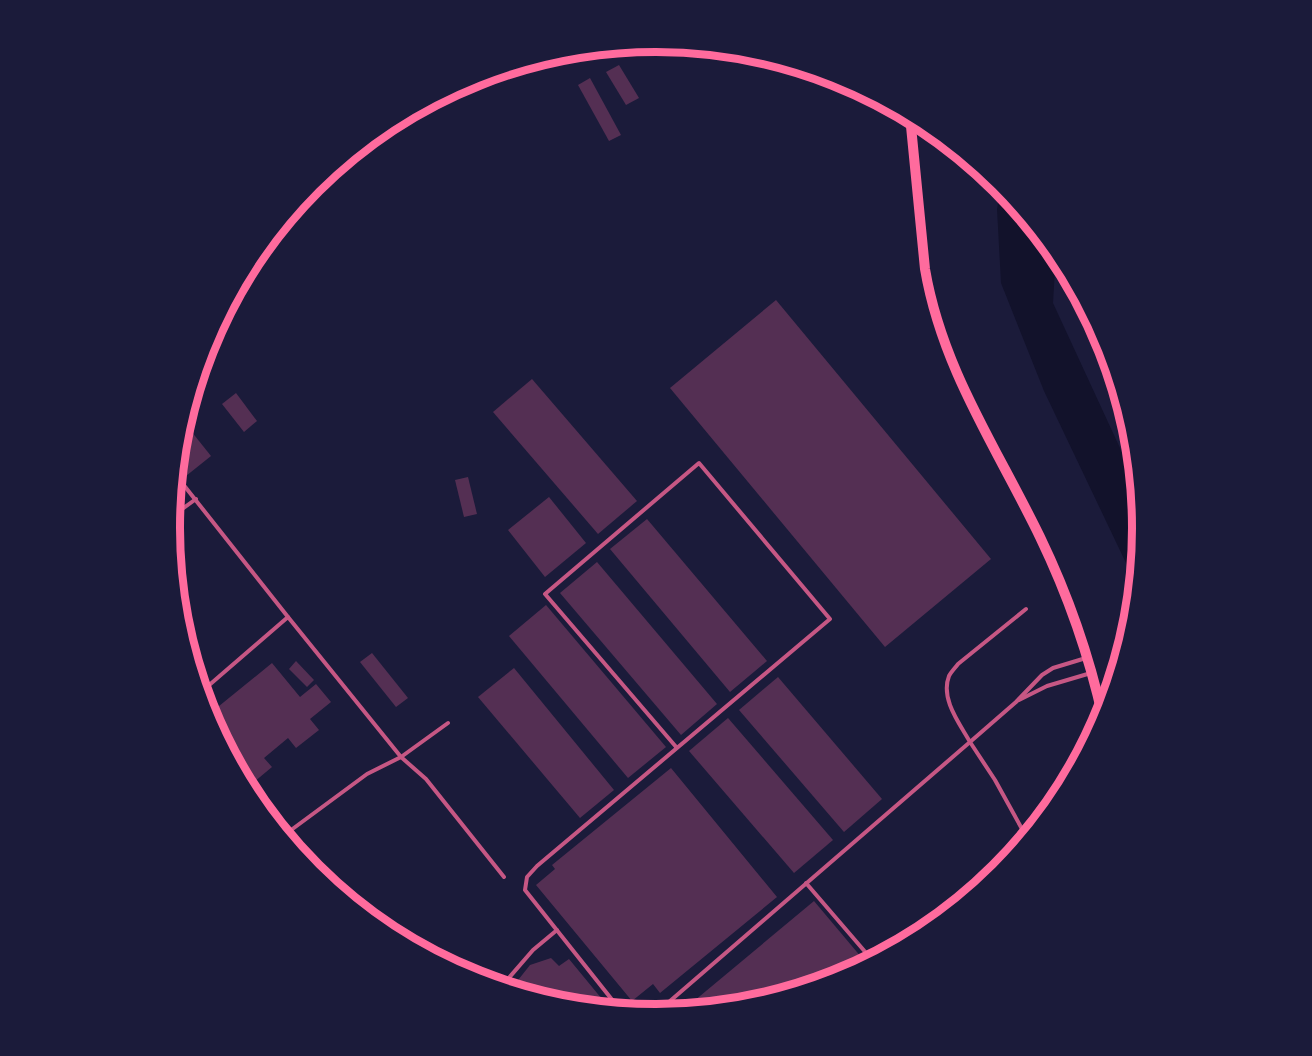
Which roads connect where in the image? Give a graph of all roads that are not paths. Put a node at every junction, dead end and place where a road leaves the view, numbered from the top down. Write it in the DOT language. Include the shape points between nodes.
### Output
graph roads {
  1 [pos="911,127"];
  2 [pos="183,484"];
  3 [pos="196,499"];
  4 [pos="181,510"];
  5 [pos="1026,609"];
  6 [pos="288,616"];
  7 [pos="1088,658"];
  8 [pos="1092,673"];
  9 [pos="208,687"];
  10 [pos="1099,700"];
  11 [pos="1016,702"];
  12 [pos="448,723"];
  13 [pos="970,742"];
  14 [pos="676,748"];
  15 [pos="400,757"];
  16 [pos="1023,830"];
  17 [pos="290,831"];
  18 [pos="504,877"];
  19 [pos="806,883"];
  20 [pos="557,930"];
  21 [pos="867,954"];
  22 [pos="508,979"];
  23 [pos="613,1001"];
  24 [pos="667,1003"];
  1 -- 7 [label="main road" via="925,269 941,334 966,395 1040,537"];
  2 -- 3 [label="lane"];
  3 -- 4 [label="lane"];
  3 -- 6 [label="lane"];
  5 -- 13 [label="lane" via="958,664 950,676 947,692 951,708"];
  6 -- 9 [label="lane"];
  6 -- 15 [label="lane"];
  7 -- 8 [label="main road"];
  7 -- 11 [label="lane" via="1053,668"];
  8 -- 10 [label="main road"];
  8 -- 11 [label="lane" via="1047,686"];
  11 -- 13 [label="lane"];
  12 -- 15 [label="lane"];
  13 -- 16 [label="lane"];
  13 -- 19 [label="lane"];
  14 -- 14 [label="lane" via="545,594 699,463 830,619"];
  14 -- 20 [label="lane" via="527,877 525,890"];
  15 -- 17 [label="lane" via="368,774"];
  15 -- 18 [label="lane" via="426,779"];
  19 -- 21 [label="lane"];
  19 -- 24 [label="lane"];
  20 -- 22 [label="lane"];
  20 -- 23 [label="lane"];
}
